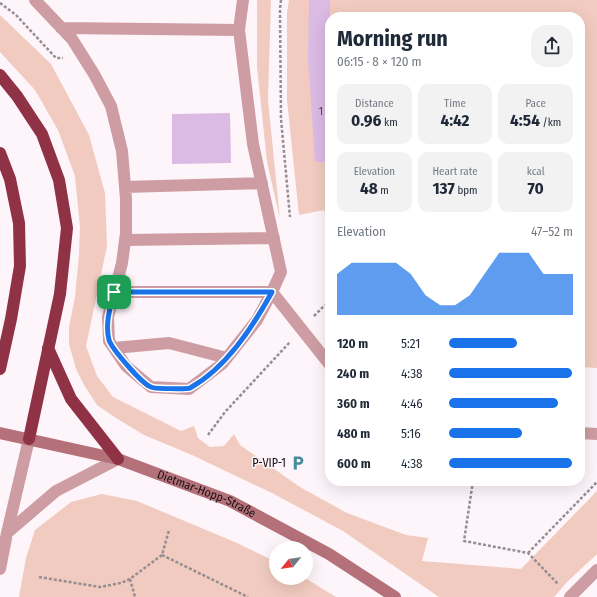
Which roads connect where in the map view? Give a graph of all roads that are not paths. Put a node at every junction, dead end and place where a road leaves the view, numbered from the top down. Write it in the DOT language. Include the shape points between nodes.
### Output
graph roads {
  1 [pos="35,0"];
  2 [pos="242,0"];
  3 [pos="61,28"];
  4 [pos="240,30"];
  5 [pos="0,75"];
  6 [pos="0,153"];
  7 [pos="262,183"];
  8 [pos="125,187"];
  9 [pos="274,238"];
  10 [pos="125,240"];
  11 [pos="114,292"];
  12 [pos="272,292"];
  13 [pos="11,319"];
  14 [pos="0,333"];
  15 [pos="48,348"];
  16 [pos="114,348"];
  17 [pos="227,358"];
  18 [pos="325,359"];
  19 [pos="0,370"];
  20 [pos="0,433"];
  21 [pos="585,433"];
  22 [pos="597,434"];
  23 [pos="29,439"];
  24 [pos="118,459"];
  25 [pos="7,533"];
  26 [pos="0,569"];
  27 [pos="597,570"];
  28 [pos="395,597"];
  29 [pos="570,597"];
  1 -- 3 [label="lane"];
  2 -- 4 [label="lane"];
  3 -- 4 [label="lane"];
  3 -- 8 [label="lane" via="72,39 111,106 122,151"];
  4 -- 7 [label="lane" via="253,144"];
  5 -- 15 [label="highway" via="42,134 59,180 67,228 60,294"];
  6 -- 13 [label="highway" via="10,179 19,223 20,266"];
  7 -- 8 [label="lane"];
  7 -- 9 [label="lane"];
  8 -- 10 [label="lane"];
  9 -- 10 [label="lane"];
  9 -- 12 [label="lane" via="281,272"];
  10 -- 11 [label="lane"];
  11 -- 12 [label="lane"];
  11 -- 16 [label="lane" via="108,317 109,341"];
  12 -- 17 [label="lane" via="256,320"];
  12 -- 18 [label="lane"];
  13 -- 14 [label="highway"];
  13 -- 19 [label="highway"];
  15 -- 23 [label="highway"];
  15 -- 24 [label="highway" via="71,399"];
  16 -- 17 [label="lane" via="169,343"];
  16 -- 17 [label="lane" via="126,366 151,387 189,389"];
  20 -- 23 [label="street, Dietmar-Hopp-Straße"];
  21 -- 22 [label="lane"];
  23 -- 24 [label="street, Dietmar-Hopp-Straße"];
  23 -- 25 [label="lane"];
  24 -- 25 [label="lane" via="56,491"];
  24 -- 28 [label="street, Dietmar-Hopp-Straße" via="230,501 329,554"];
  25 -- 26 [label="lane"];
  27 -- 29 [label="lane"];
}
